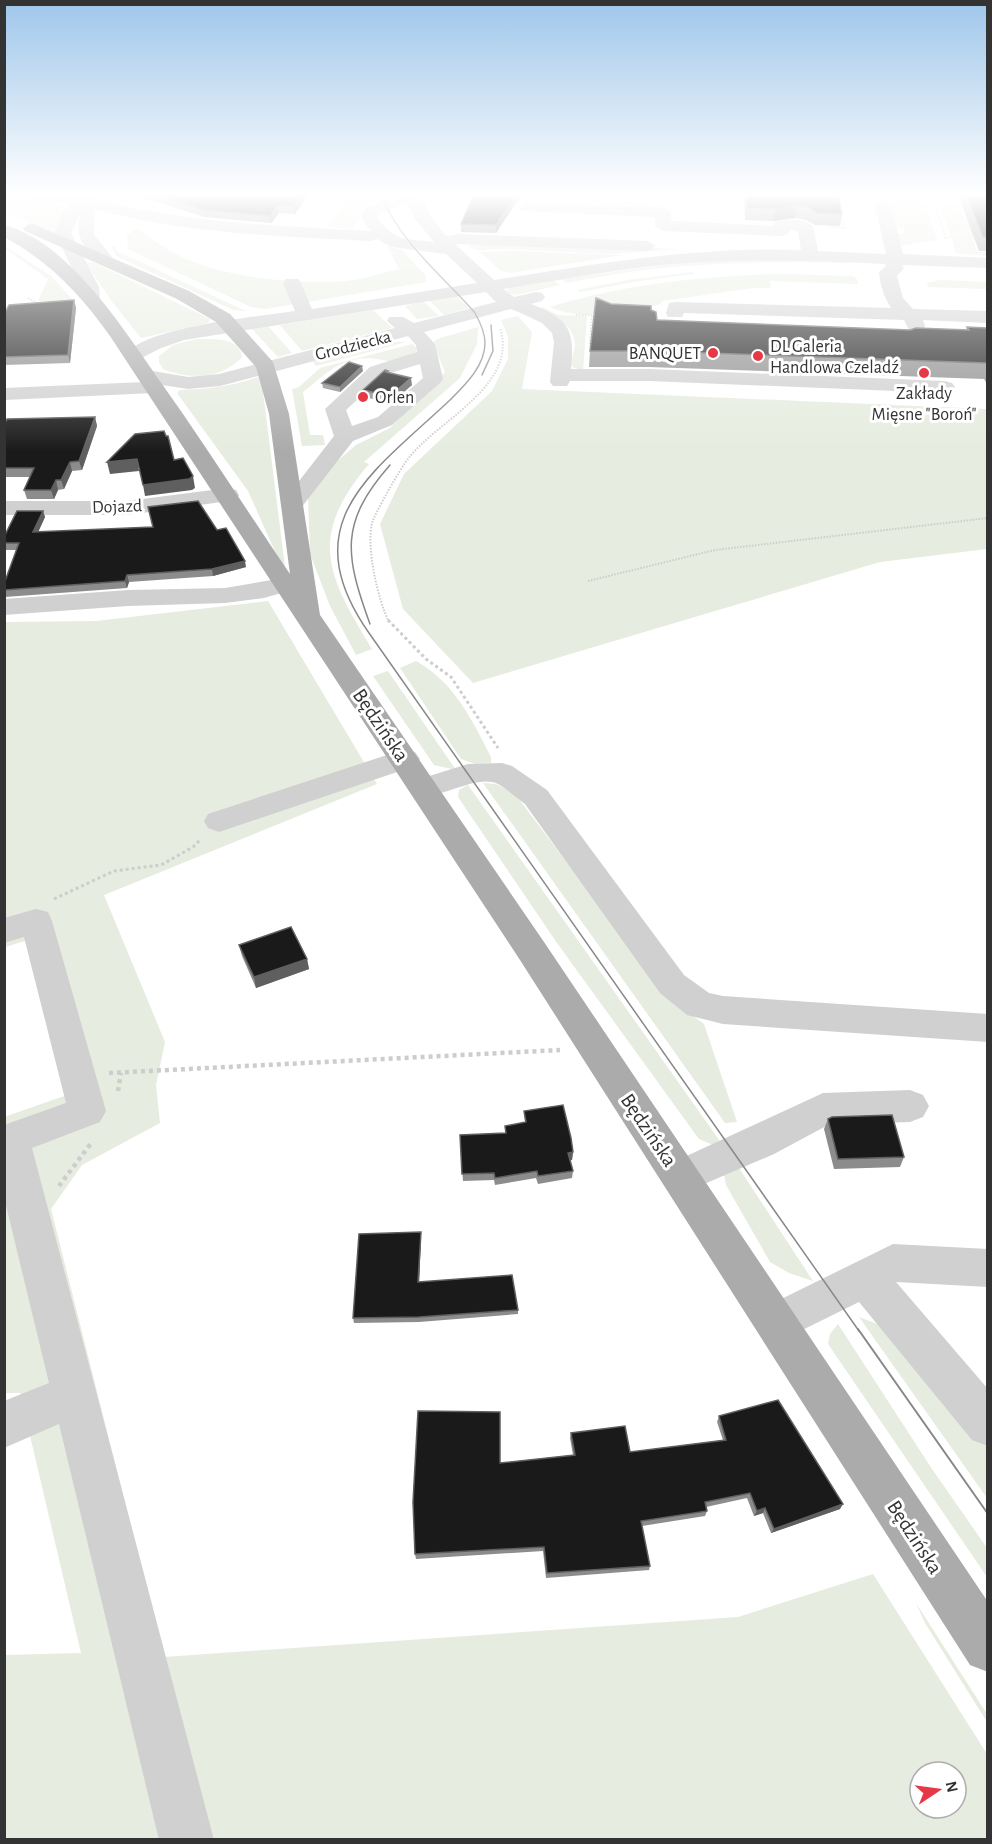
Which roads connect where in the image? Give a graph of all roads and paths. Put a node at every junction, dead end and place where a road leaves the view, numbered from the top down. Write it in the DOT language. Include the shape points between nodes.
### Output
graph roads {
  1 [pos="77,280"];
  2 [pos="86,280"];
  3 [pos="152,280"];
  4 [pos="485,280"];
  5 [pos="523,280"];
  6 [pos="605,280"];
  7 [pos="888,280"];
  8 [pos="292,283"];
  9 [pos="490,285"];
  10 [pos="28,298"];
  11 [pos="92,298"];
  12 [pos="58,302"];
  13 [pos="387,302"];
  14 [pos="514,303"];
  15 [pos="913,306"];
  16 [pos="675,313"];
  17 [pos="305,314"];
  18 [pos="569,314"];
  19 [pos="592,315"];
  20 [pos="987,318"];
  21 [pos="496,319"];
  22 [pos="233,327"];
  23 [pos="412,331"];
  24 [pos="918,334"];
  25 [pos="428,355"];
  26 [pos="134,356"];
  27 [pos="266,366"];
  28 [pos="151,382"];
  29 [pos="945,387"];
  30 [pos="4,394"];
  31 [pos="345,436"];
  32 [pos="228,495"];
  33 [pos="293,504"];
  34 [pos="4,508"];
  35 [pos="987,518"];
  36 [pos="588,581"];
  37 [pos="283,585"];
  38 [pos="4,608"];
  39 [pos="308,616"];
  40 [pos="502,773"];
  41 [pos="414,774"];
  42 [pos="219,821"];
  43 [pos="48,902"];
  44 [pos="4,931"];
  45 [pos="987,1028"];
  46 [pos="590,1041"];
  47 [pos="105,1074"];
  48 [pos="910,1106"];
  49 [pos="8,1140"];
  50 [pos="681,1177"];
  51 [pos="987,1268"];
  52 [pos="865,1277"];
  53 [pos="776,1323"];
  54 [pos="74,1396"];
  55 [pos="987,1424"];
  56 [pos="4,1426"];
  57 [pos="987,1647"];
  58 [pos="187,1839"];
  1 -- 11 [label="main road"];
  2 -- 11 [label="street"];
  3 -- 22 [label="main road, Będzińska"];
  4 -- 9 [label="street"];
  5 -- 9 [label="street, Grodziecka"];
  6 -- 14 [label="street, Grodziecka"];
  7 -- 15 [label="street" via="897,304"];
  8 -- 17 [label="street"];
  9 -- 13 [label="street, Grodziecka"];
  9 -- 14 [label="street"];
  10 -- 12 [label="path" via="37,303"];
  11 -- 26 [label="main road"];
  13 -- 17 [label="street, Grodziecka"];
  13 -- 23 [label="street" via="383,308 400,326"];
  14 -- 23 [label="street, Grodziecka"];
  14 -- 29 [label="street" via="549,320 563,336 560,379 650,375"];
  15 -- 16 [label="street" via="675,307"];
  15 -- 20 [label="street"];
  15 -- 24 [label="street"];
  17 -- 22 [label="street, Grodziecka"];
  18 -- 19 [label="path"];
  21 -- 40 [label="path" via="503,338 503,354 487,386 408,458 372,523 372,557 388,621 426,659 451,677 497,747"];
  22 -- 26 [label="street, Grodziecka" via="171,338"];
  22 -- 27 [label="main road, Będzińska"];
  23 -- 25 [label="street" via="425,344"];
  23 -- 27 [label="street, Grodziecka"];
  25 -- 31 [label="street" via="433,379 385,421"];
  25 -- 31 [label="street" via="377,371 335,409"];
  26 -- 28 [label="main road, Będzińska"];
  27 -- 28 [label="street, Grodziecka" via="206,382"];
  27 -- 33 [label="main road, Będzińska" via="279,414"];
  28 -- 30 [label="street, Grodziecka" via="99,391"];
  28 -- 32 [label="main road, Będzińska"];
  31 -- 33 [label="street"];
  32 -- 34 [label="street, Dojazd" via="127,508"];
  32 -- 37 [label="main road, Będzińska"];
  33 -- 39 [label="main road, Będzińska"];
  35 -- 36 [label="path" via="715,550"];
  37 -- 38 [label="street" via="230,596 128,598"];
  37 -- 39 [label="main road, Będzińska"];
  39 -- 41 [label="main road, Będzińska"];
  40 -- 41 [label="street"];
  40 -- 45 [label="street" via="536,797 672,984 699,1005 723,1010"];
  41 -- 42 [label="street"];
  41 -- 46 [label="main road, Będzińska"];
  42 -- 43 [label="path" via="193,847 161,864 114,872"];
  44 -- 49 [label="street" via="36,921 87,1111"];
  46 -- 47 [label="path" via="559,1050"];
  46 -- 50 [label="main road, Będzińska"];
  48 -- 50 [label="street" via="824,1109"];
  49 -- 54 [label="street"];
  50 -- 53 [label="main road, Będzińska"];
  51 -- 52 [label="street" via="893,1263"];
  52 -- 53 [label="street"];
  52 -- 55 [label="street"];
  53 -- 57 [label="main road, Będzińska"];
  54 -- 56 [label="street"];
  54 -- 58 [label="street"];
}
